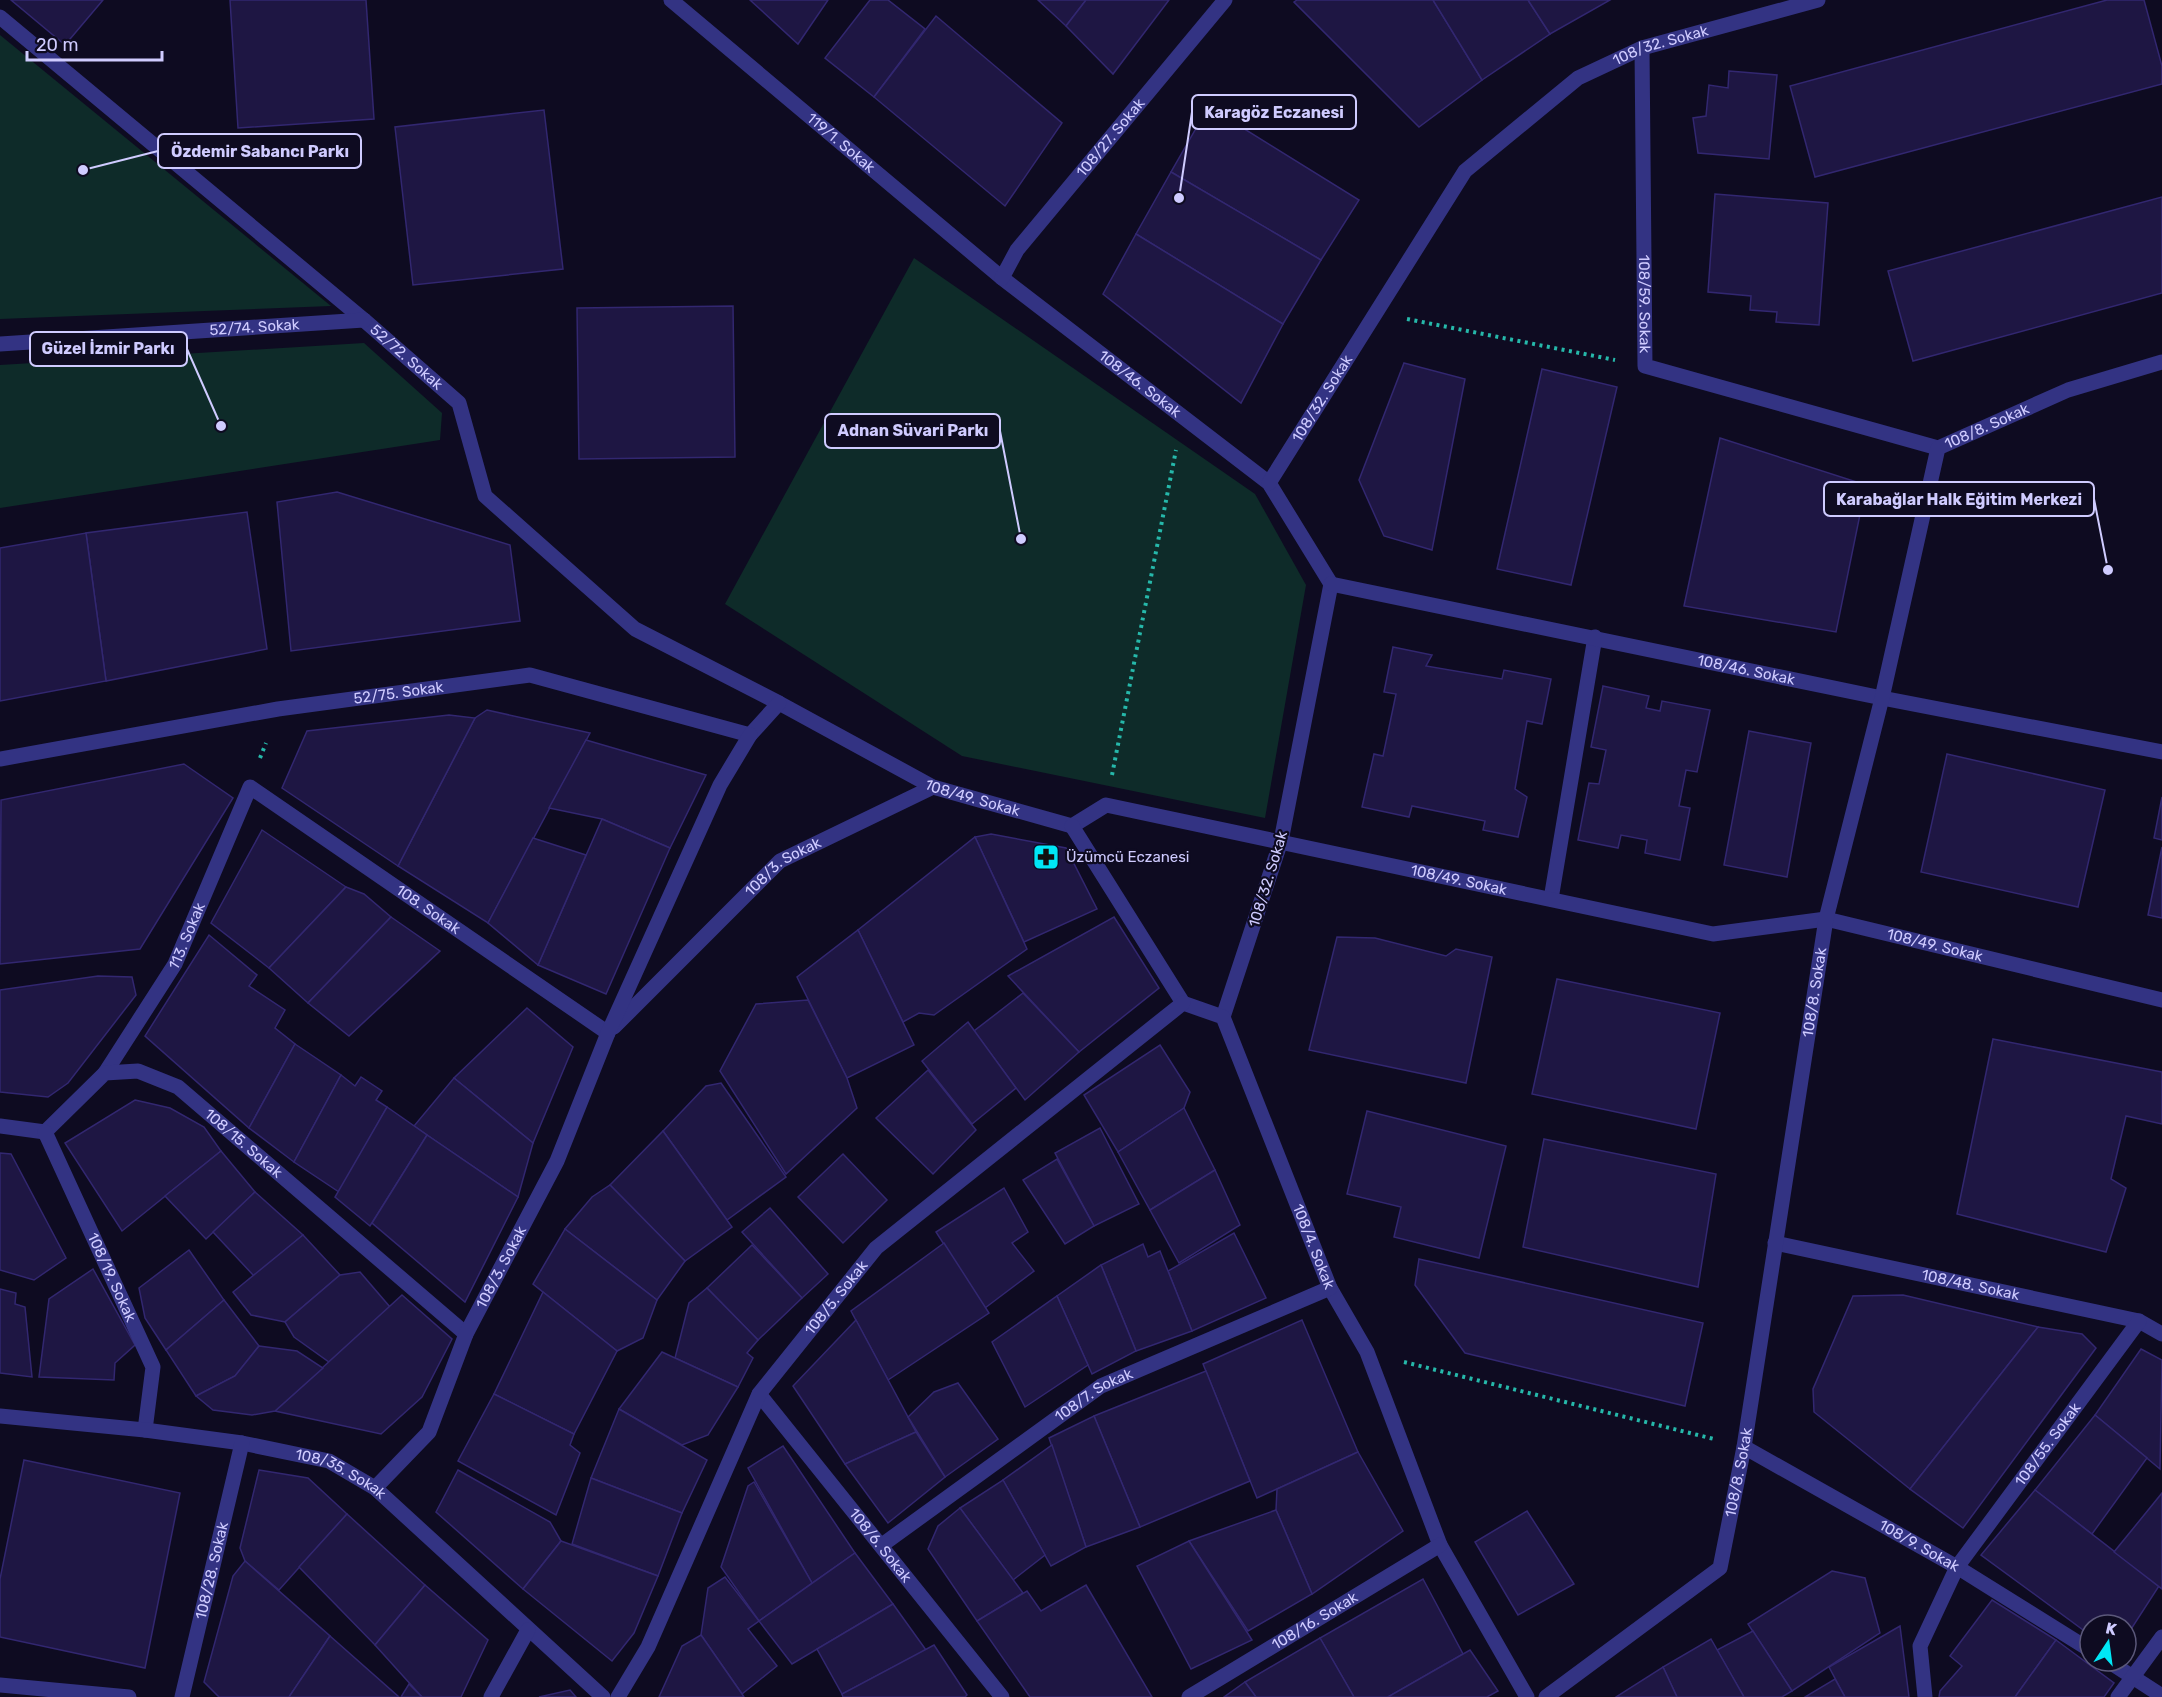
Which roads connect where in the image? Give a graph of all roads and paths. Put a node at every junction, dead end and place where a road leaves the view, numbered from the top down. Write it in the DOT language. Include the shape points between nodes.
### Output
graph roads {
  1 [pos="671,0"];
  2 [pos="1225,0"];
  3 [pos="1818,0"];
  4 [pos="0,16"];
  5 [pos="1642,48"];
  6 [pos="1006,281"];
  7 [pos="1376,313"];
  8 [pos="364,320"];
  9 [pos="0,344"];
  10 [pos="2162,362"];
  11 [pos="1645,366"];
  12 [pos="1183,417"];
  13 [pos="1938,448"];
  14 [pos="1269,483"];
  15 [pos="1331,584"];
  16 [pos="1595,637"];
  17 [pos="1882,698"];
  18 [pos="779,703"];
  19 [pos="278,709"];
  20 [pos="750,735"];
  21 [pos="2162,752"];
  22 [pos="0,759"];
  23 [pos="250,787"];
  24 [pos="933,787"];
  25 [pos="1106,805"];
  26 [pos="1072,826"];
  27 [pos="1281,841"];
  28 [pos="1551,899"];
  29 [pos="1826,919"];
  30 [pos="2162,1000"];
  31 [pos="1183,1003"];
  32 [pos="1223,1017"];
  33 [pos="608,1034"];
  34 [pos="105,1073"];
  35 [pos="0,1126"];
  36 [pos="45,1132"];
  37 [pos="1775,1243"];
  38 [pos="1330,1288"];
  39 [pos="2139,1321"];
  40 [pos="466,1334"];
  41 [pos="2162,1334"];
  42 [pos="1367,1352"];
  43 [pos="759,1394"];
  44 [pos="0,1416"];
  45 [pos="145,1430"];
  46 [pos="242,1443"];
  47 [pos="1744,1446"];
  48 [pos="375,1488"];
  49 [pos="882,1545"];
  50 [pos="1440,1545"];
  51 [pos="1957,1568"];
  52 [pos="528,1630"];
  53 [pos="2162,1637"];
  54 [pos="2078,1643"];
  55 [pos="2128,1673"];
  56 [pos="2134,1677"];
  57 [pos="0,1685"];
  58 [pos="2162,1696"];
  59 [pos="129,1697"];
  60 [pos="182,1697"];
  61 [pos="491,1697"];
  62 [pos="603,1697"];
  63 [pos="618,1697"];
  64 [pos="1002,1697"];
  65 [pos="1190,1697"];
  66 [pos="1527,1697"];
  67 [pos="1546,1697"];
  68 [pos="1925,1697"];
  69 [pos="2118,1697"];
  1 -- 6 [label="street, 119/1. Sokak"];
  2 -- 6 [label="street, 108/27. Sokak" via="1017,250"];
  3 -- 5 [label="street, 108/32. Sokak"];
  4 -- 8 [label="street, 52/72. Sokak"];
  5 -- 7 [label="street, 108/32. Sokak" via="1578,78 1465,171"];
  5 -- 11 [label="street, 108/59. Sokak"];
  6 -- 12 [label="street, 108/46. Sokak"];
  7 -- 11 [label="path"];
  7 -- 14 [label="street, 108/32. Sokak"];
  8 -- 9 [label="street, 52/74. Sokak"];
  8 -- 18 [label="street, 52/72. Sokak" via="459,403 484,496 635,629"];
  10 -- 13 [label="street, 108/8. Sokak" via="2068,390"];
  11 -- 13 [label="street, 108/59. Sokak"];
  12 -- 14 [label="street, 108/46. Sokak"];
  12 -- 25 [label="path"];
  13 -- 17 [label="street, 108/8. Sokak"];
  14 -- 15 [label="street"];
  15 -- 16 [label="street, 108/46. Sokak"];
  15 -- 27 [label="street, 108/32. Sokak"];
  16 -- 17 [label="street, 108/46. Sokak"];
  16 -- 28 [label="street"];
  17 -- 21 [label="street, 108/46. Sokak"];
  17 -- 29 [label="street, 108/8. Sokak"];
  18 -- 20 [label="street"];
  18 -- 24 [label="street, 108/49. Sokak"];
  19 -- 20 [label="street, 52/75. Sokak" via="530,675"];
  19 -- 22 [label="street, 52/75. Sokak"];
  19 -- 23 [label="path"];
  20 -- 33 [label="street, 108/3. Sokak" via="720,785"];
  23 -- 33 [label="street, 108. Sokak"];
  23 -- 34 [label="street, 113. Sokak" via="175,964"];
  24 -- 26 [label="street, 108/49. Sokak"];
  24 -- 33 [label="street, 108/3. Sokak" via="780,861"];
  25 -- 26 [label="street"];
  25 -- 27 [label="street, 108/49. Sokak"];
  26 -- 31 [label="street"];
  27 -- 28 [label="street, 108/49. Sokak"];
  27 -- 32 [label="street, 108/32. Sokak"];
  28 -- 29 [label="street, 108/49. Sokak" via="1713,934"];
  29 -- 30 [label="street, 108/49. Sokak"];
  29 -- 37 [label="street, 108/8. Sokak"];
  31 -- 32 [label="street"];
  31 -- 43 [label="street, 108/5. Sokak" via="876,1248"];
  32 -- 38 [label="street, 108/4. Sokak"];
  33 -- 40 [label="street, 108/3. Sokak" via="557,1161"];
  34 -- 36 [label="street"];
  34 -- 40 [label="street, 108/15. Sokak" via="138,1071 178,1087"];
  35 -- 36 [label="street"];
  36 -- 45 [label="street, 108/19. Sokak" via="153,1367"];
  37 -- 39 [label="street, 108/48. Sokak"];
  37 -- 47 [label="street, 108/8. Sokak"];
  38 -- 42 [label="street, 108/4. Sokak"];
  38 -- 49 [label="street, 108/7. Sokak" via="1101,1386"];
  39 -- 41 [label="street, 108/48. Sokak"];
  39 -- 51 [label="street, 108/55. Sokak"];
  40 -- 48 [label="street, 108/3. Sokak" via="429,1432"];
  42 -- 47 [label="path"];
  42 -- 50 [label="street, 108/4. Sokak"];
  43 -- 49 [label="street, 108/6. Sokak"];
  43 -- 63 [label="street, 108/5. Sokak" via="648,1647"];
  44 -- 45 [label="street, 108/35. Sokak"];
  45 -- 46 [label="street, 108/35. Sokak"];
  46 -- 48 [label="street, 108/35. Sokak" via="329,1461"];
  46 -- 60 [label="street, 108/28. Sokak"];
  47 -- 51 [label="street, 108/9. Sokak"];
  47 -- 67 [label="street, 108/8. Sokak" via="1720,1568"];
  48 -- 52 [label="street, 108/35. Sokak"];
  49 -- 64 [label="street, 108/6. Sokak"];
  50 -- 65 [label="street, 108/16. Sokak"];
  50 -- 66 [label="street, 108/4. Sokak"];
  51 -- 54 [label="street, 108/9. Sokak"];
  51 -- 68 [label="street, 108/55. Sokak" via="1920,1646"];
  52 -- 61 [label="street"];
  52 -- 62 [label="street, 108/35. Sokak"];
  53 -- 56 [label="street"];
  55 -- 56 [label="street"];
  56 -- 58 [label="street"];
  56 -- 69 [label="street"];
  57 -- 59 [label="street"];
}
